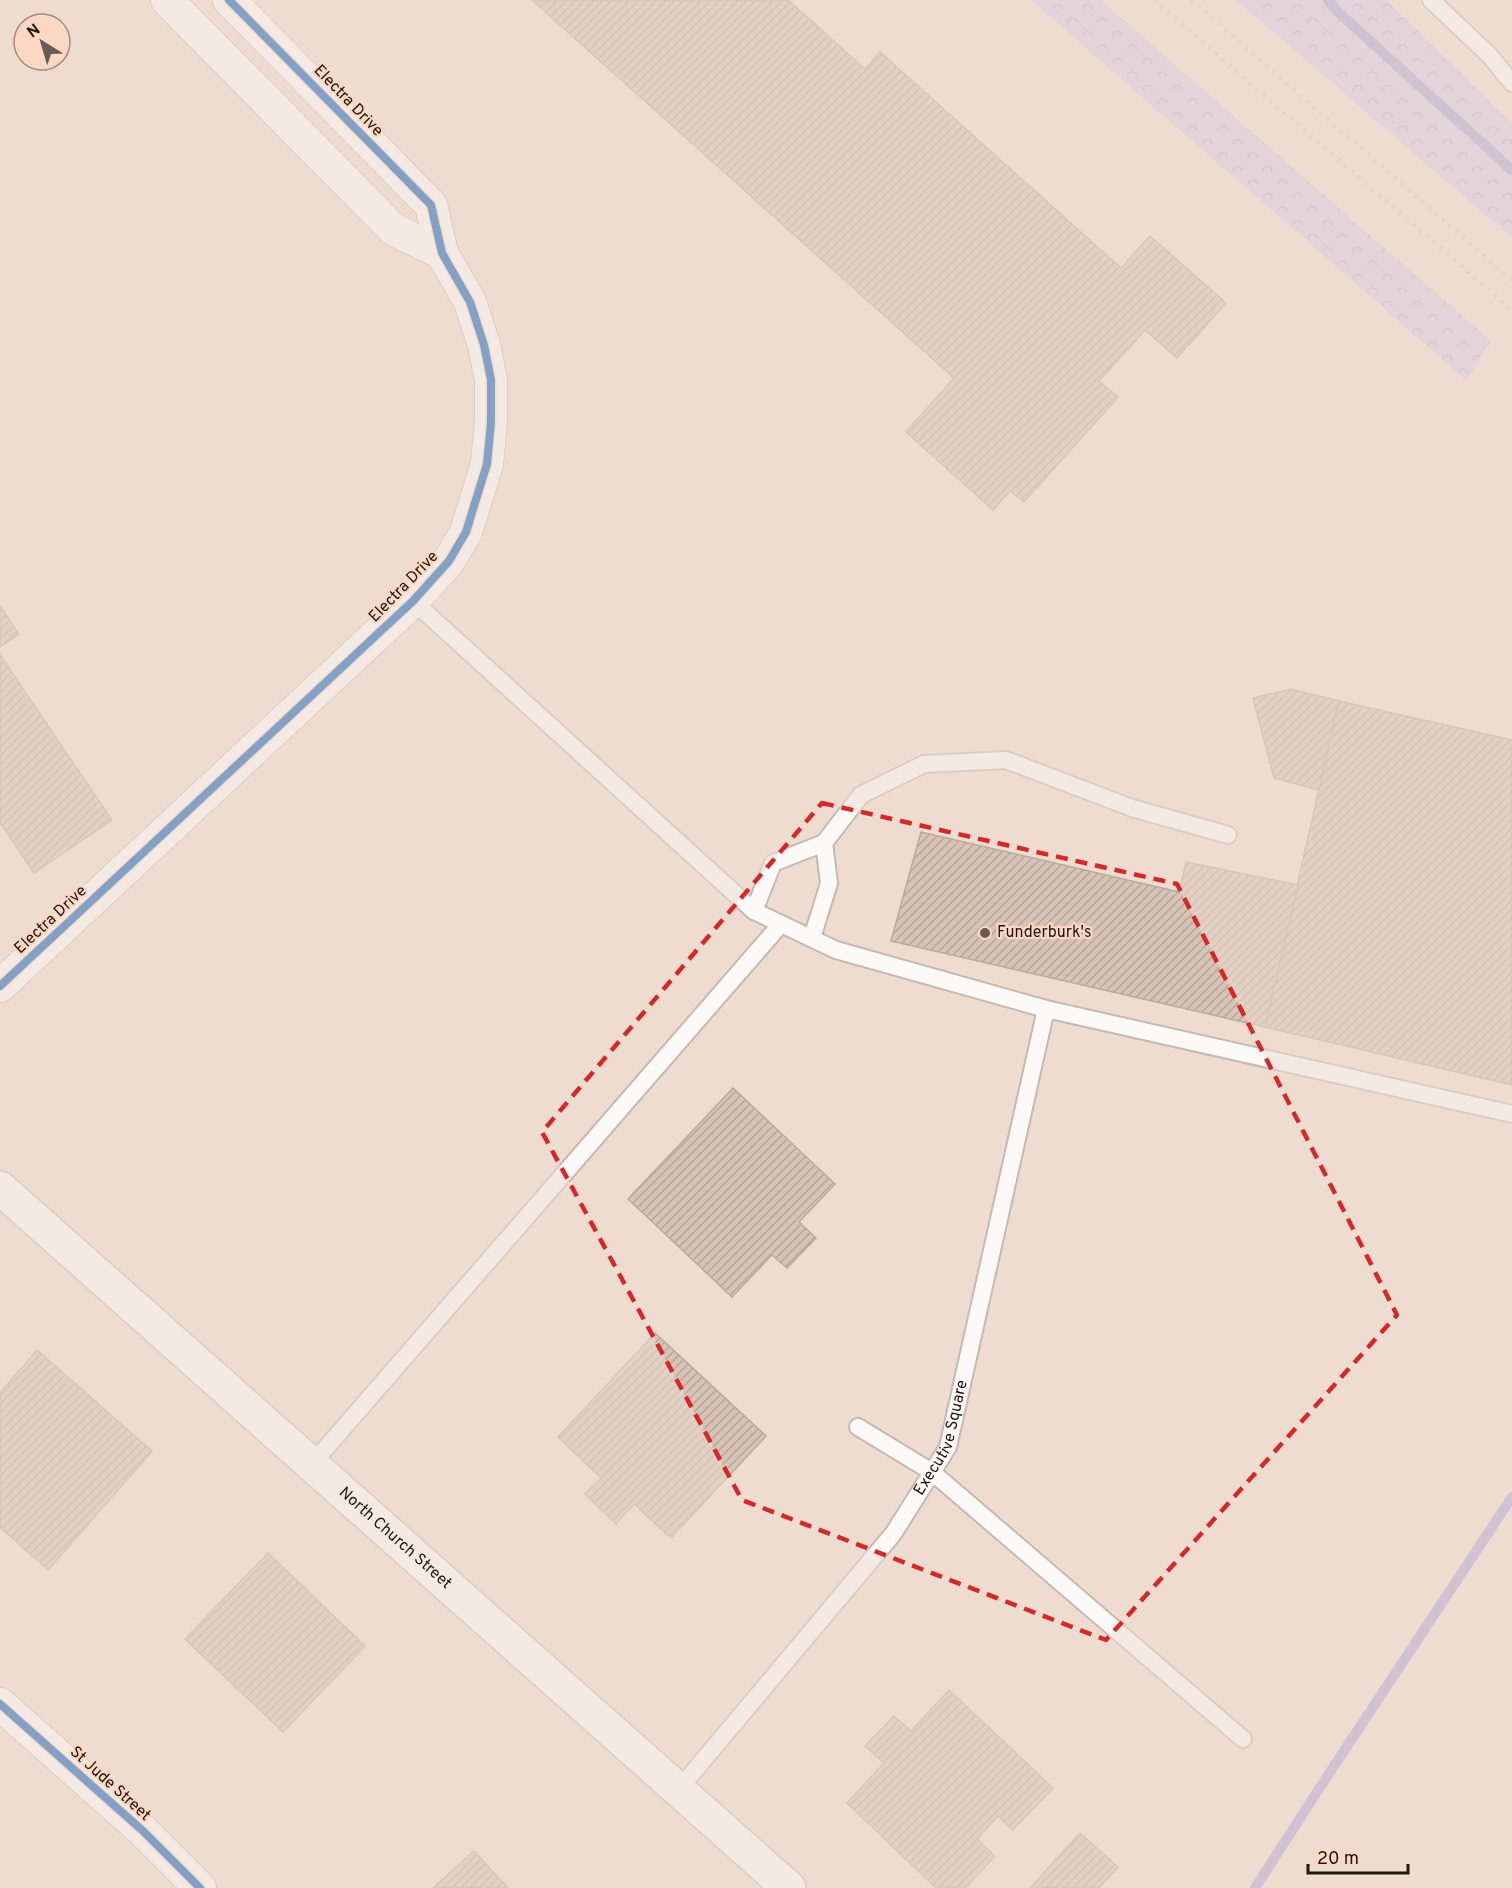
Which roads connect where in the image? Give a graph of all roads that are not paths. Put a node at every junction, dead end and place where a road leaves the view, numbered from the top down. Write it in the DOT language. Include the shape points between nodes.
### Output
graph roads {
  1 [pos="167,0"];
  2 [pos="229,0"];
  3 [pos="1431,0"];
  4 [pos="1512,83"];
  5 [pos="442,253"];
  6 [pos="413,601"];
  7 [pos="1228,835"];
  8 [pos="824,843"];
  9 [pos="754,911"];
  10 [pos="781,924"];
  11 [pos="812,938"];
  12 [pos="0,986"];
  13 [pos="1046,1009"];
  14 [pos="1512,1114"];
  15 [pos="0,1188"];
  16 [pos="858,1427"];
  17 [pos="312,1464"];
  18 [pos="932,1472"];
  19 [pos="0,1704"];
  20 [pos="1243,1739"];
  21 [pos="679,1789"];
  22 [pos="200,1888"];
  23 [pos="789,1888"];
  1 -- 5 [label="street" via="394,230"];
  2 -- 5 [label="street, Electra Drive" via="431,205"];
  3 -- 4 [label="lane" via="1491,56"];
  5 -- 6 [label="street, Electra Drive" via="470,302 484,345 491,381 491,422 487,464 466,532 449,561"];
  6 -- 9 [label="lane"];
  6 -- 12 [label="street, Electra Drive"];
  7 -- 8 [label="lane" via="1132,807 1006,760 924,764 861,795"];
  8 -- 9 [label="lane" via="773,863"];
  8 -- 11 [label="lane" via="829,883"];
  9 -- 10 [label="lane"];
  10 -- 11 [label="lane"];
  10 -- 17 [label="lane"];
  11 -- 13 [label="lane" via="836,950"];
  13 -- 14 [label="lane"];
  13 -- 18 [label="lane, Executive Square" via="948,1447"];
  15 -- 17 [label="main road, North Church Street"];
  16 -- 18 [label="lane"];
  17 -- 21 [label="main road, North Church Street"];
  18 -- 20 [label="lane"];
  18 -- 21 [label="lane, Executive Square" via="893,1534"];
  19 -- 22 [label="street, St Jude Street" via="143,1831"];
  21 -- 23 [label="main road, North Church Street"];
}
